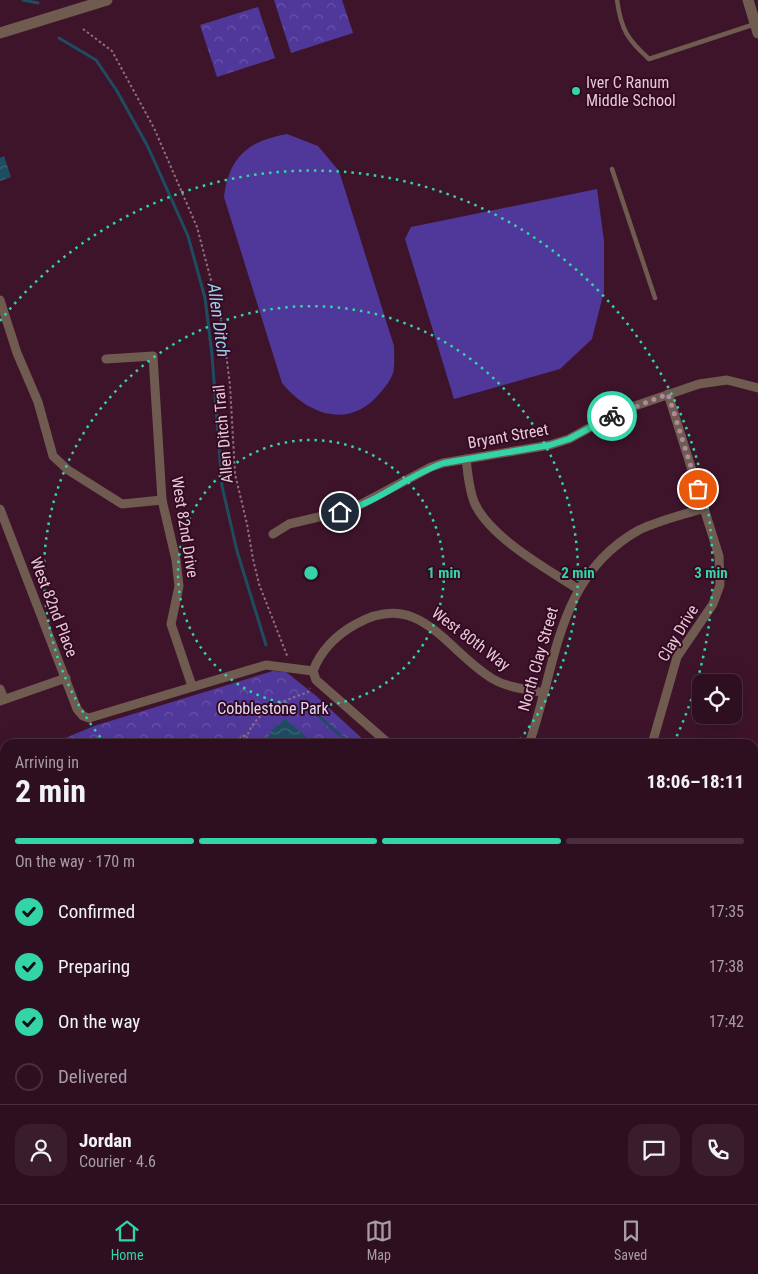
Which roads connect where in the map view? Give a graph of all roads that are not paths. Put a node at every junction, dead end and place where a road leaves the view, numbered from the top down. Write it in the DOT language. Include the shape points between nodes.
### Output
graph roads {
  1 [pos="107,0"];
  2 [pos="618,0"];
  3 [pos="748,0"];
  4 [pos="757,28"];
  5 [pos="0,33"];
  6 [pos="612,169"];
  7 [pos="655,298"];
  8 [pos="0,300"];
  9 [pos="106,358"];
  10 [pos="755,387"];
  11 [pos="668,394"];
  12 [pos="466,459"];
  13 [pos="162,500"];
  14 [pos="704,508"];
  15 [pos="0,509"];
  16 [pos="273,534"];
  17 [pos="578,588"];
  18 [pos="313,671"];
  19 [pos="66,678"];
  20 [pos="192,686"];
  21 [pos="0,689"];
  22 [pos="544,692"];
  23 [pos="2,700"];
  24 [pos="383,739"];
  25 [pos="530,739"];
  26 [pos="653,739"];
  1 -- 5 [label="street"];
  2 -- 4 [label="lane" via="629,41 649,59"];
  3 -- 4 [label="street"];
  6 -- 7 [label="lane"];
  8 -- 13 [label="street" via="17,353 38,402 53,456 68,470 122,504"];
  9 -- 13 [label="street, West 82nd Drive" via="153,356"];
  10 -- 11 [label="street, Bryant Street" via="719,380"];
  11 -- 12 [label="street, Bryant Street" via="620,412 569,439"];
  11 -- 14 [label="street, Clay Drive"];
  12 -- 16 [label="street, Bryant Street" via="431,467 352,509 289,524"];
  12 -- 17 [label="street" via="475,504 490,524 522,553"];
  13 -- 20 [label="street, West 82nd Drive" via="179,586 171,624"];
  14 -- 17 [label="street, North Clay Street" via="634,534 605,556"];
  14 -- 26 [label="street, Clay Drive" via="719,556 720,585 713,604 676,657"];
  15 -- 19 [label="street, West 82nd Place"];
  17 -- 22 [label="street, North Clay Street" via="560,633"];
  18 -- 20 [label="street" via="266,664"];
  18 -- 22 [label="street, West 80th Way" via="325,649 342,632 364,620 405,614 427,623 491,678 514,687"];
  18 -- 24 [label="street" via="316,680"];
  19 -- 20 [label="street, West 82nd Place" via="78,709 89,718"];
  19 -- 23 [label="street"];
  21 -- 23 [label="street"];
  22 -- 25 [label="street, North Clay Street"];
}
